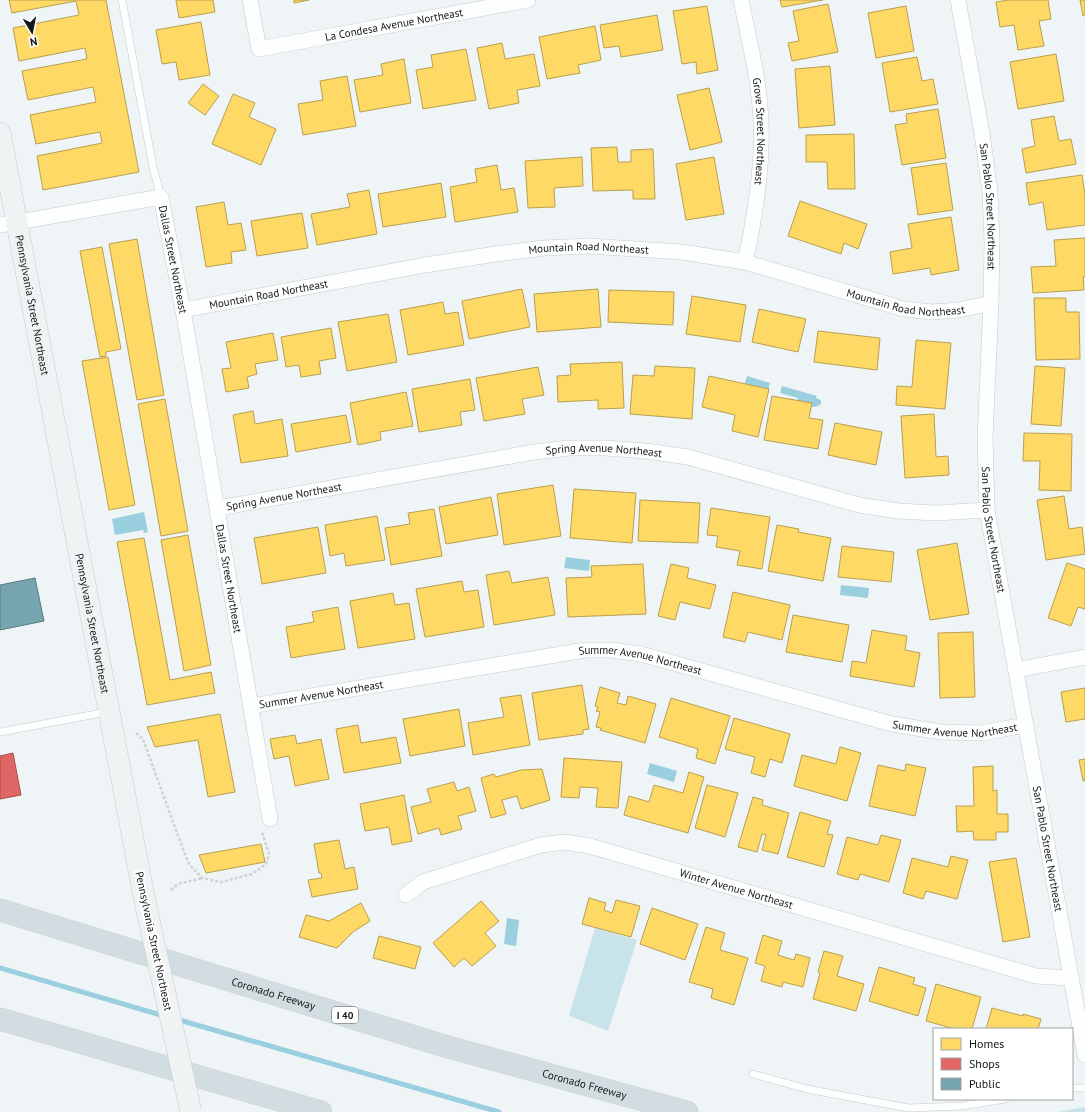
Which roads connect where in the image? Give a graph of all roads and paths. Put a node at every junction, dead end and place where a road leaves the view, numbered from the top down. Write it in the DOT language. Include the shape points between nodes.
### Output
graph roads {
  1 [pos="122,0"];
  2 [pos="250,0"];
  3 [pos="528,0"];
  4 [pos="741,0"];
  5 [pos="958,0"];
  6 [pos="0,134"];
  7 [pos="161,197"];
  8 [pos="9,224"];
  9 [pos="745,262"];
  10 [pos="991,303"];
  11 [pos="183,310"];
  12 [pos="218,508"];
  13 [pos="987,510"];
  14 [pos="1085,657"];
  15 [pos="1016,670"];
  16 [pos="251,706"];
  17 [pos="109,712"];
  18 [pos="1026,725"];
  19 [pos="0,732"];
  20 [pos="136,733"];
  21 [pos="266,824"];
  22 [pos="202,878"];
  23 [pos="171,890"];
  24 [pos="406,895"];
  25 [pos="0,910"];
  26 [pos="1071,978"];
  27 [pos="0,1019"];
  28 [pos="1085,1054"];
  29 [pos="753,1074"];
  30 [pos="1073,1088"];
  31 [pos="1085,1088"];
  32 [pos="1000,1100"];
  33 [pos="191,1112"];
  34 [pos="321,1112"];
  35 [pos="687,1112"];
  1 -- 7 [label="lane" via="153,167"];
  2 -- 3 [label="street, La Condesa Avenue Northeast" via="258,49"];
  4 -- 9 [label="street, Grove Street Northeast" via="756,75 761,123 760,172 754,226"];
  5 -- 10 [label="street, San Pablo Street Northeast" via="990,192"];
  6 -- 8 [label="street, Pennsylvania Street Northeast"];
  7 -- 8 [label="street"];
  7 -- 11 [label="street, Dallas Street Northeast"];
  8 -- 17 [label="street, Pennsylvania Street Northeast"];
  9 -- 10 [label="street, Mountain Road Northeast" via="904,309 932,312 959,310"];
  9 -- 11 [label="street, Mountain Road Northeast" via="682,252 632,248 544,248 425,265"];
  10 -- 13 [label="street, San Pablo Street Northeast" via="985,438"];
  11 -- 12 [label="street, Dallas Street Northeast"];
  12 -- 13 [label="street, Spring Avenue Northeast" via="534,452 569,448 606,448 688,457 867,506 936,513"];
  12 -- 16 [label="street, Dallas Street Northeast"];
  13 -- 15 [label="street, San Pablo Street Northeast"];
  14 -- 15 [label="street"];
  15 -- 18 [label="street, San Pablo Street Northeast"];
  16 -- 18 [label="street, Summer Avenue Northeast" via="585,650 598,650 641,654 892,724 941,732 982,733"];
  16 -- 21 [label="street, Dallas Street Northeast"];
  17 -- 19 [label="lane"];
  17 -- 33 [label="street, Pennsylvania Street Northeast, bridge" via="144,897"];
  18 -- 26 [label="street, San Pablo Street Northeast"];
  20 -- 22 [label="path" via="144,739 190,864"];
  21 -- 22 [label="path" via="269,854 266,864 252,874 222,882"];
  22 -- 23 [label="path" via="178,884"];
  24 -- 26 [label="street, Winter Avenue Northeast" via="423,882 541,845 565,842 590,846 1036,976"];
  25 -- 35 [label="highway, Coronado Freeway / I 40" via="448,1046"];
  26 -- 28 [label="street, San Pablo Street Northeast"];
  27 -- 34 [label="highway"];
  29 -- 32 [label="lane" via="807,1088 908,1108 962,1106"];
  30 -- 31 [label="lane"];
}
